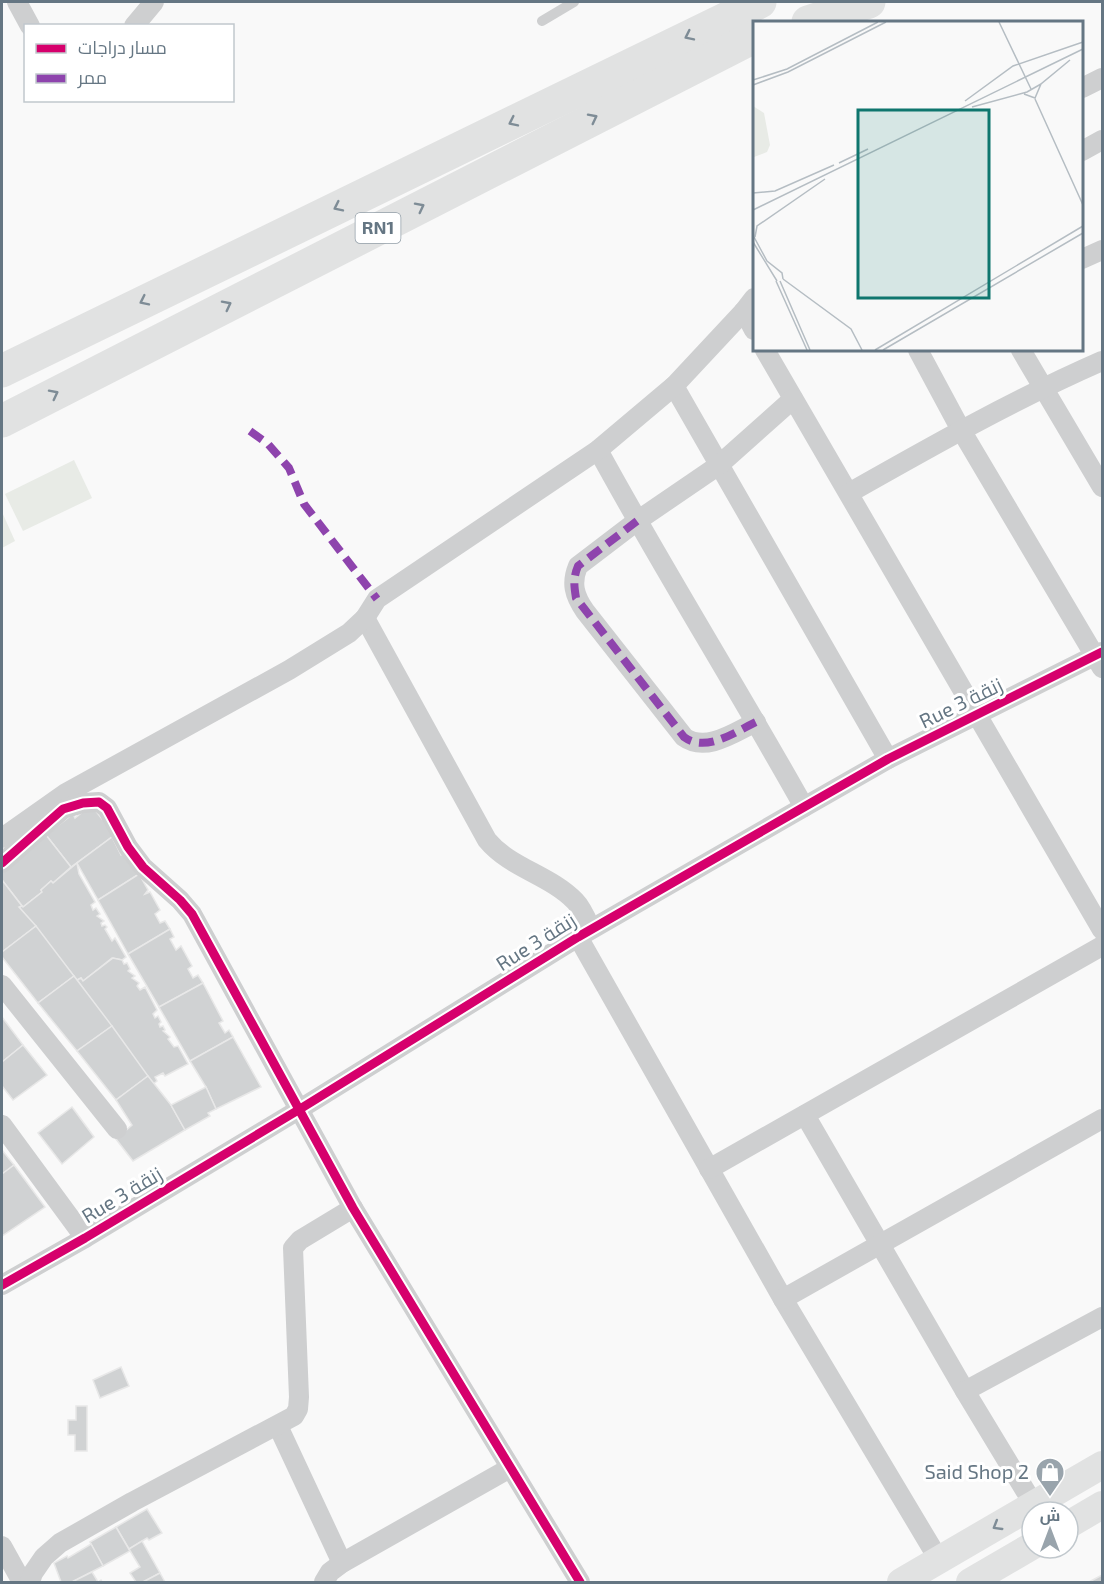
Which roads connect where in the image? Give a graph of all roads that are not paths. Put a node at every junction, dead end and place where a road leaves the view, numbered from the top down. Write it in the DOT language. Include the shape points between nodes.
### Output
graph roads {
  1 [pos="17,2"];
  2 [pos="154,2"];
  3 [pos="574,2"];
  4 [pos="758,2"];
  5 [pos="827,2"];
  6 [pos="869,2"];
  7 [pos="542,21"];
  8 [pos="786,21"];
  9 [pos="810,21"];
  10 [pos="29,24"];
  11 [pos="136,24"];
  12 [pos="739,37"];
  13 [pos="1102,78"];
  14 [pos="1083,88"];
  15 [pos="1102,140"];
  16 [pos="1083,150"];
  17 [pos="1102,250"];
  18 [pos="1083,259"];
  19 [pos="749,305"];
  20 [pos="753,325"];
  21 [pos="766,351"];
  22 [pos="919,351"];
  23 [pos="1022,351"];
  24 [pos="1102,361"];
  25 [pos="2,371"];
  26 [pos="674,386"];
  27 [pos="1043,387"];
  28 [pos="793,399"];
  29 [pos="2,421"];
  30 [pos="961,430"];
  31 [pos="598,450"];
  32 [pos="719,465"];
  33 [pos="1102,488"];
  34 [pos="849,493"];
  35 [pos="637,521"];
  36 [pos="365,618"];
  37 [pos="1100,659"];
  38 [pos="978,715"];
  39 [pos="756,722"];
  40 [pos="888,759"];
  41 [pos="804,807"];
  42 [pos="2,838"];
  43 [pos="2,863"];
  44 [pos="1102,930"];
  45 [pos="585,933"];
  46 [pos="1102,946"];
  47 [pos="2,985"];
  48 [pos="300,1109"];
  49 [pos="805,1115"];
  50 [pos="1102,1119"];
  51 [pos="2,1125"];
  52 [pos="117,1130"];
  53 [pos="709,1169"];
  54 [pos="353,1208"];
  55 [pos="85,1238"];
  56 [pos="880,1244"];
  57 [pos="2,1285"];
  58 [pos="783,1299"];
  59 [pos="1102,1317"];
  60 [pos="965,1391"];
  61 [pos="278,1426"];
  62 [pos="1102,1465"];
  63 [pos="510,1468"];
  64 [pos="1031,1500"];
  65 [pos="1042,1500"];
  66 [pos="1102,1505"];
  67 [pos="1020,1513"];
  68 [pos="1080,1518"];
  69 [pos="2,1546"];
  70 [pos="1020,1553"];
  71 [pos="939,1560"];
  72 [pos="342,1563"];
  73 [pos="22,1582"];
  74 [pos="30,1582"];
  75 [pos="324,1582"];
  76 [pos="580,1582"];
  77 [pos="901,1582"];
  78 [pos="970,1582"];
  1 -- 10 [label="street"];
  2 -- 11 [label="street"];
  3 -- 7 [label="lane"];
  4 -- 12 [label="highway"];
  5 -- 8 [label="highway"];
  6 -- 9 [label="highway"];
  12 -- 25 [label="highway, RN1, one-way"];
  29 -- 12 [label="highway, RN1, one-way"];
  13 -- 14 [label="street"];
  15 -- 16 [label="street"];
  17 -- 18 [label="street"];
  19 -- 20 [label="street"];
  19 -- 26 [label="street"];
  21 -- 28 [label="street"];
  22 -- 30 [label="street"];
  23 -- 27 [label="street"];
  24 -- 27 [label="street"];
  26 -- 31 [label="street"];
  26 -- 32 [label="street"];
  27 -- 30 [label="street"];
  27 -- 33 [label="street"];
  28 -- 32 [label="street"];
  28 -- 34 [label="street"];
  30 -- 34 [label="street"];
  30 -- 37 [label="street"];
  31 -- 35 [label="street"];
  31 -- 36 [label="street" via="377,599"];
  32 -- 35 [label="street"];
  32 -- 40 [label="street"];
  34 -- 38 [label="street"];
  35 -- 39 [label="street"];
  35 -- 39 [label="street" via="578,566 573,585 576,598 684,737 702,744"];
  36 -- 42 [label="street" via="349,633 289,670 66,793"];
  36 -- 45 [label="street" via="488,840 497,851 577,902"];
  37 -- 38 [label="street, Rue 3 زنقة"];
  38 -- 40 [label="street, Rue 3 زنقة"];
  38 -- 44 [label="street"];
  39 -- 41 [label="street"];
  40 -- 41 [label="street, Rue 3 زنقة"];
  41 -- 45 [label="street, Rue 3 زنقة"];
  43 -- 48 [label="street" via="63,809 91,801 107,808 143,867 192,915"];
  45 -- 48 [label="street, Rue 3 زنقة"];
  45 -- 53 [label="street"];
  46 -- 49 [label="street"];
  47 -- 52 [label="street"];
  48 -- 54 [label="street"];
  48 -- 55 [label="street, Rue 3 زنقة"];
  49 -- 53 [label="street"];
  49 -- 56 [label="street"];
  50 -- 56 [label="street"];
  51 -- 55 [label="street"];
  53 -- 58 [label="street"];
  54 -- 61 [label="street" via="293,1248 298,1404 294,1416"];
  54 -- 63 [label="street"];
  55 -- 57 [label="street, Rue 3 زنقة"];
  56 -- 58 [label="street"];
  56 -- 60 [label="street"];
  58 -- 71 [label="street"];
  59 -- 60 [label="street"];
  60 -- 64 [label="street"];
  61 -- 72 [label="street"];
  61 -- 74 [label="street" via="68,1538 44,1557"];
  62 -- 65 [label="street"];
  63 -- 72 [label="street"];
  63 -- 76 [label="street"];
  66 -- 68 [label="street"];
  67 -- 71 [label="street, one-way"];
  69 -- 73 [label="street"];
  70 -- 78 [label="street"];
  71 -- 77 [label="street"];
  72 -- 75 [label="street"];
}
